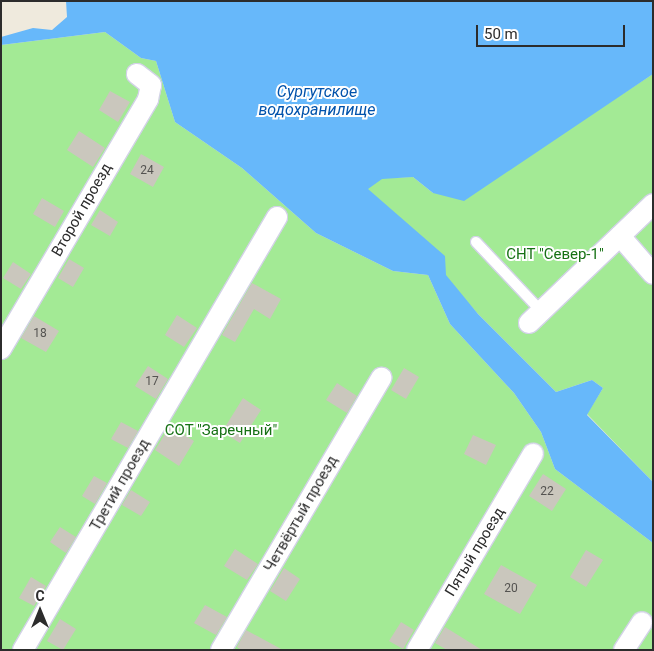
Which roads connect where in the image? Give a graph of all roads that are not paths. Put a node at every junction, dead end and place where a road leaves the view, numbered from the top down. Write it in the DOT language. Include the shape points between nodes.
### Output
graph roads {
  1 [pos="137,74"];
  2 [pos="653,204"];
  3 [pos="277,217"];
  4 [pos="620,236"];
  5 [pos="476,242"];
  6 [pos="653,274"];
  7 [pos="535,317"];
  8 [pos="1,349"];
  9 [pos="381,378"];
  10 [pos="534,454"];
  11 [pos="642,622"];
  12 [pos="23,650"];
  13 [pos="221,650"];
  14 [pos="417,650"];
  15 [pos="624,650"];
  1 -- 8 [label="street, Второй проезд" via="151,85 148,98"];
  2 -- 4 [label="street"];
  3 -- 12 [label="street, Третий проезд"];
  4 -- 6 [label="street"];
  4 -- 7 [label="street"];
  5 -- 7 [label="lane"];
  9 -- 13 [label="street, Четвёртый проезд"];
  10 -- 14 [label="street, Пятый проезд"];
  11 -- 15 [label="street"];
}
